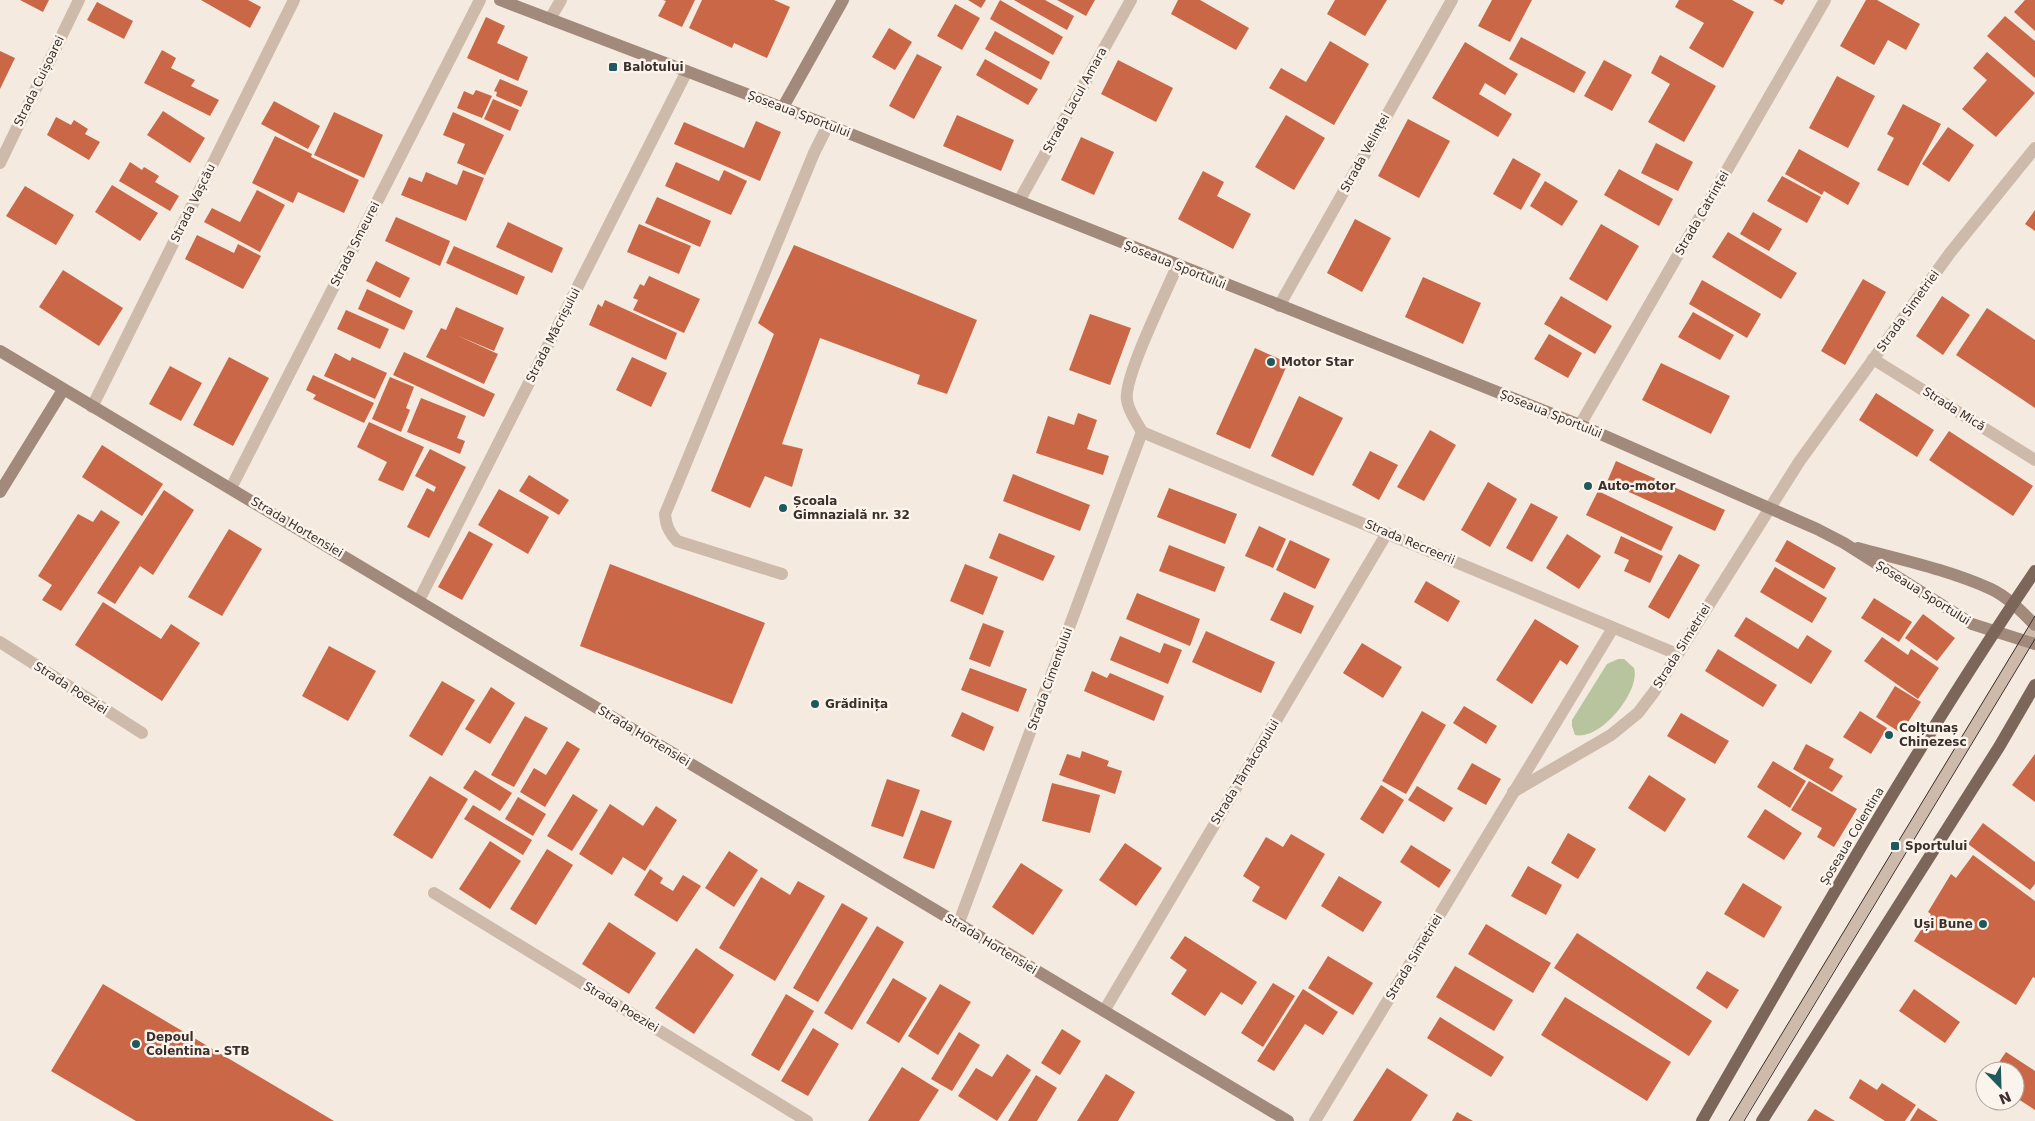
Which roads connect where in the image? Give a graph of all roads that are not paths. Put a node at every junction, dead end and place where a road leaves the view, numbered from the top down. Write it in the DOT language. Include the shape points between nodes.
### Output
graph roads {
  1 [pos="79,0"];
  2 [pos="294,0"];
  3 [pos="480,0"];
  4 [pos="500,0"];
  5 [pos="561,0"];
  6 [pos="843,0"];
  7 [pos="1131,0"];
  8 [pos="1452,0"];
  9 [pos="1824,0"];
  10 [pos="550,19"];
  11 [pos="687,70"];
  12 [pos="783,107"];
  13 [pos="828,125"];
  14 [pos="2035,148"];
  15 [pos="0,163"];
  16 [pos="1019,201"];
  17 [pos="1177,266"];
  18 [pos="1279,306"];
  19 [pos="0,351"];
  20 [pos="1873,358"];
  21 [pos="64,390"];
  22 [pos="92,407"];
  23 [pos="1580,425"];
  24 [pos="1142,432"];
  25 [pos="2035,460"];
  26 [pos="231,488"];
  27 [pos="0,492"];
  28 [pos="1768,508"];
  29 [pos="1387,533"];
  30 [pos="1844,544"];
  31 [pos="2035,571"];
  32 [pos="782,574"];
  33 [pos="419,600"];
  34 [pos="2013,604"];
  35 [pos="2035,626"];
  36 [pos="1613,628"];
  37 [pos="1994,632"];
  38 [pos="0,642"];
  39 [pos="2031,643"];
  40 [pos="1677,654"];
  41 [pos="2035,685"];
  42 [pos="142,734"];
  43 [pos="1513,792"];
  44 [pos="434,893"];
  45 [pos="958,925"];
  46 [pos="1104,1011"];
  47 [pos="807,1121"];
  48 [pos="1288,1121"];
  49 [pos="1315,1121"];
  50 [pos="1702,1121"];
  51 [pos="1736,1121"];
  52 [pos="1762,1121"];
  1 -- 15 [label="street, Strada Cuișoarei"];
  2 -- 22 [label="street, Strada Vașcău"];
  3 -- 26 [label="street, Strada Smeurei"];
  4 -- 10 [label="street, Șoseaua Sportului"];
  5 -- 10 [label="street"];
  6 -- 12 [label="street"];
  7 -- 16 [label="street, Strada Lacul Amara"];
  8 -- 18 [label="street, Strada Velinței"];
  9 -- 23 [label="street, Strada Catrinței"];
  10 -- 11 [label="street, Șoseaua Sportului"];
  11 -- 12 [label="street, Șoseaua Sportului"];
  11 -- 33 [label="street, Strada Măcrișului"];
  12 -- 13 [label="street, Șoseaua Sportului"];
  13 -- 16 [label="street, Șoseaua Sportului"];
  13 -- 32 [label="street" via="665,514 670,533 678,541"];
  14 -- 20 [label="street, Strada Simetriei" via="1950,253"];
  16 -- 17 [label="street, Șoseaua Sportului"];
  17 -- 18 [label="street, Șoseaua Sportului"];
  17 -- 24 [label="street" via="1128,388 1126,400"];
  18 -- 23 [label="street, Șoseaua Sportului"];
  19 -- 21 [label="street, Strada Hortensiei"];
  20 -- 25 [label="street, Strada Mică"];
  20 -- 28 [label="street, Strada Simetriei"];
  21 -- 22 [label="street, Strada Hortensiei"];
  21 -- 27 [label="street"];
  22 -- 26 [label="street, Strada Hortensiei"];
  23 -- 28 [label="street, Șoseaua Sportului"];
  24 -- 29 [label="street, Strada Recreerii"];
  24 -- 45 [label="street, Strada Cimentului"];
  26 -- 33 [label="street, Strada Hortensiei"];
  28 -- 30 [label="street, Șoseaua Sportului" via="1817,528"];
  28 -- 40 [label="street, Strada Simetriei"];
  29 -- 36 [label="street, Strada Recreerii"];
  29 -- 46 [label="street, Strada Târnăcopului"];
  30 -- 34 [label="street, Șoseaua Sportului" via="1942,572 1992,590"];
  30 -- 37 [label="street, Șoseaua Sportului" via="1960,618"];
  31 -- 34 [label="main road, Șoseaua Colentina"];
  33 -- 45 [label="street, Strada Hortensiei"];
  34 -- 35 [label="street, Șoseaua Sportului"];
  34 -- 37 [label="main road, Șoseaua Colentina"];
  35 -- 39 [label="street"];
  36 -- 40 [label="street, Strada Recreerii"];
  36 -- 43 [label="street"];
  37 -- 39 [label="street, Șoseaua Sportului"];
  37 -- 50 [label="main road, Șoseaua Colentina" via="1821,912"];
  38 -- 42 [label="street, Strada Poeziei"];
  39 -- 51 [label="street"];
  40 -- 43 [label="street, Strada Simetriei" via="1638,713 1624,726"];
  41 -- 52 [label="main road"];
  43 -- 49 [label="street, Strada Simetriei"];
  44 -- 47 [label="street, Strada Poeziei"];
  45 -- 46 [label="street, Strada Hortensiei"];
  46 -- 48 [label="street, Strada Hortensiei"];
}
